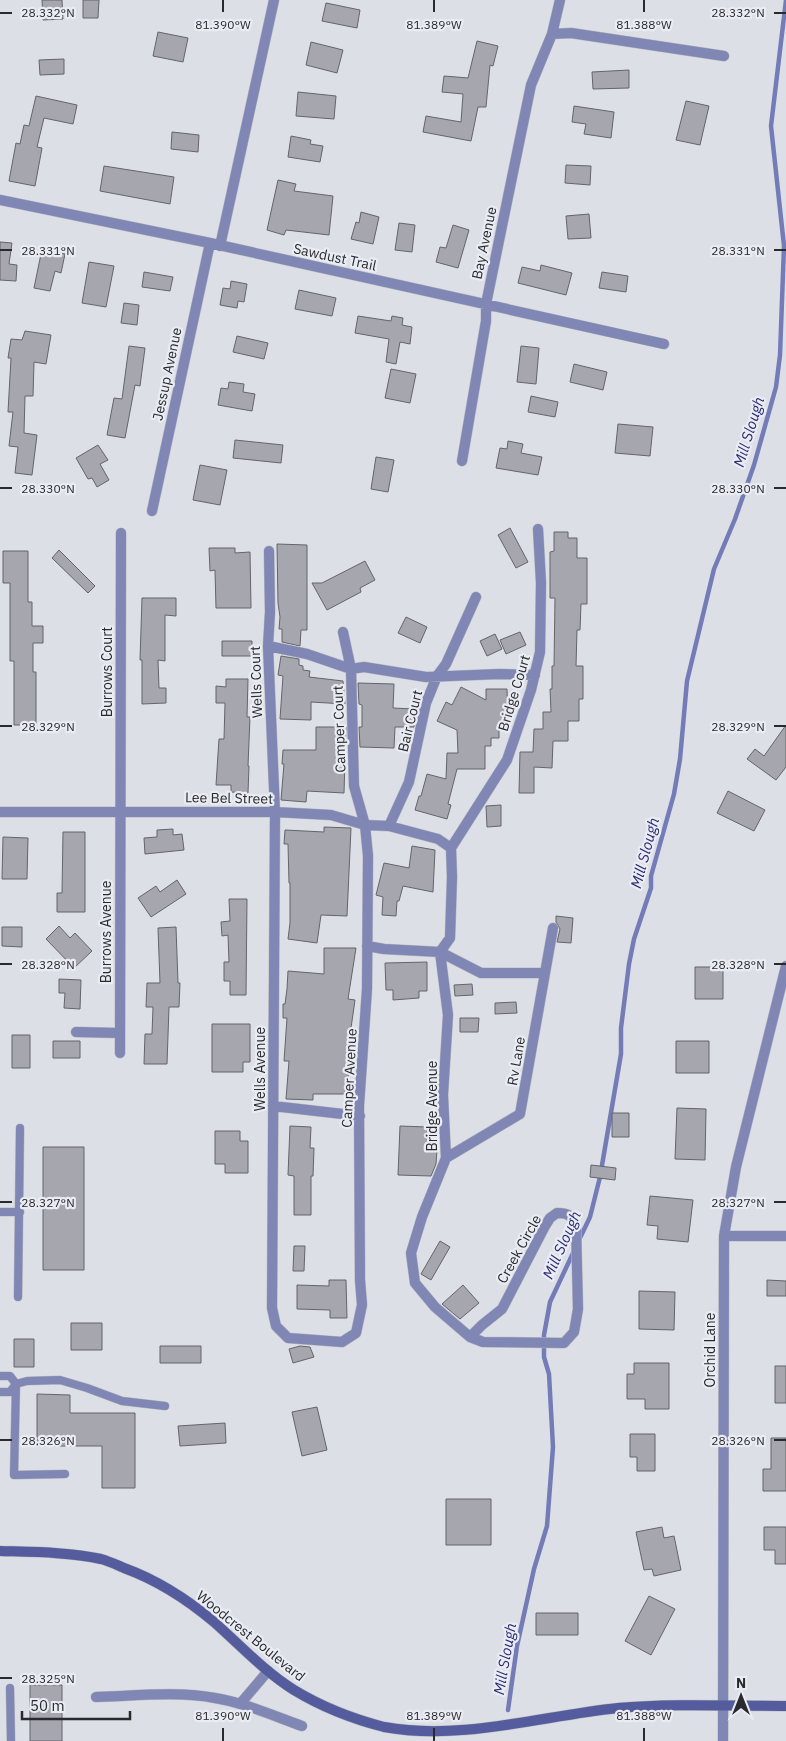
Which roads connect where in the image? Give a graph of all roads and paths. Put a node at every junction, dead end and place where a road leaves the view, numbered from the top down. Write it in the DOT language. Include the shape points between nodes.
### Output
graph roads {
  1 [pos="274,0"];
  2 [pos="560,0"];
  3 [pos="552,34"];
  4 [pos="724,56"];
  5 [pos="0,200"];
  6 [pos="215,245"];
  7 [pos="486,304"];
  8 [pos="664,344"];
  9 [pos="462,461"];
  10 [pos="152,511"];
  11 [pos="538,529"];
  12 [pos="121,533"];
  13 [pos="269,551"];
  14 [pos="476,598"];
  15 [pos="342,632"];
  16 [pos="268,646"];
  17 [pos="350,669"];
  18 [pos="535,675"];
  19 [pos="437,676"];
  20 [pos="121,811"];
  21 [pos="0,812"];
  22 [pos="275,812"];
  23 [pos="365,824"];
  24 [pos="389,826"];
  25 [pos="451,848"];
  26 [pos="553,928"];
  27 [pos="367,946"];
  28 [pos="440,952"];
  29 [pos="786,966"];
  30 [pos="545,974"];
  31 [pos="76,1032"];
  32 [pos="120,1033"];
  33 [pos="120,1054"];
  34 [pos="273,1106"];
  35 [pos="360,1116"];
  36 [pos="20,1128"];
  37 [pos="446,1158"];
  38 [pos="0,1212"];
  39 [pos="20,1212"];
  40 [pos="724,1236"];
  41 [pos="786,1236"];
  42 [pos="18,1297"];
  43 [pos="356,1333"];
  44 [pos="470,1337"];
  45 [pos="0,1376"];
  46 [pos="16,1384"];
  47 [pos="0,1392"];
  48 [pos="165,1406"];
  49 [pos="65,1474"];
  50 [pos="0,1552"];
  51 [pos="268,1670"];
  52 [pos="10,1688"];
  53 [pos="96,1698"];
  54 [pos="240,1704"];
  55 [pos="723,1706"];
  56 [pos="786,1706"];
  57 [pos="302,1726"];
  58 [pos="11,1741"];
  59 [pos="723,1741"];
  1 -- 6 [label="street, Jessup Avenue"];
  2 -- 3 [label="street, Bay Avenue"];
  3 -- 4 [label="street" via="571,33"];
  3 -- 7 [label="street, Bay Avenue" via="531,85"];
  5 -- 6 [label="street, Sawdust Trail"];
  6 -- 7 [label="street, Sawdust Trail"];
  6 -- 10 [label="street, Jessup Avenue"];
  7 -- 8 [label="street, Sawdust Trail"];
  7 -- 9 [label="street, Bay Avenue" via="486,321"];
  11 -- 18 [label="street, Bridge Court" via="540,652"];
  12 -- 20 [label="street, Burrows Court"];
  13 -- 16 [label="street, Wells Court"];
  14 -- 19 [label="street, Bair Court" via="446,664"];
  15 -- 17 [label="street, Camper Court"];
  16 -- 17 [label="street" via="307,654"];
  16 -- 22 [label="street, Wells Court"];
  17 -- 19 [label="street" via="364,667"];
  17 -- 23 [label="street, Camper Court" via="354,786"];
  18 -- 19 [label="street"];
  18 -- 25 [label="street, Bridge Court" via="507,760"];
  19 -- 24 [label="street, Bair Court" via="426,703 409,782"];
  20 -- 21 [label="street, Lee Bel Street"];
  20 -- 22 [label="street, Lee Bel Street"];
  20 -- 32 [label="street, Burrows Avenue"];
  22 -- 23 [label="street, Lee Bel Street" via="331,816"];
  22 -- 34 [label="street, Wells Avenue"];
  23 -- 24 [label="street, Lee Bel Street"];
  23 -- 27 [label="street, Camper Avenue"];
  24 -- 25 [label="street, Lee Bel Street" via="438,839"];
  25 -- 28 [label="street" via="450,938"];
  26 -- 30 [label="street, Rv Lane"];
  27 -- 28 [label="street"];
  27 -- 35 [label="street, Camper Avenue"];
  28 -- 30 [label="street" via="481,974"];
  28 -- 37 [label="street, Bridge Avenue" via="448,1015 443,1095"];
  29 -- 40 [label="street, Orchid Lane" via="736,1168"];
  30 -- 37 [label="street, Rv Lane" via="520,1114"];
  31 -- 32 [label="street"];
  32 -- 33 [label="street, Burrows Avenue"];
  34 -- 35 [label="street"];
  34 -- 43 [label="street, Wells Avenue" via="272,1308 276,1326 288,1338 342,1342"];
  35 -- 43 [label="street, Camper Avenue" via="362,1305"];
  36 -- 39 [label="lane"];
  37 -- 44 [label="street, Bridge Avenue" via="411,1253 415,1283 435,1307"];
  38 -- 39 [label="lane"];
  39 -- 42 [label="lane"];
  40 -- 41 [label="street"];
  40 -- 55 [label="street, Orchid Lane"];
  44 -- 44 [label="street, Creek Circle" via="502,1309 550,1218 557,1213 572,1217 576,1225 578,1309 574,1332 564,1343 483,1342"];
  45 -- 46 [label="lane" via="10,1376"];
  46 -- 47 [label="lane" via="10,1392"];
  46 -- 48 [label="lane" via="60,1380 122,1401"];
  46 -- 49 [label="lane" via="14,1475"];
  50 -- 51 [label="street, Woodcrest Boulevard" via="39,1552 102,1559 142,1575 212,1620"];
  51 -- 54 [label="street"];
  51 -- 55 [label="street, Woodcrest Boulevard" via="294,1690 342,1713 385,1727 419,1732 471,1731 650,1706"];
  52 -- 58 [label="lane"];
  53 -- 54 [label="street" via="188,1695"];
  54 -- 57 [label="street"];
  55 -- 56 [label="street, Woodcrest Boulevard"];
  55 -- 59 [label="street, Orchid Lane"];
}
